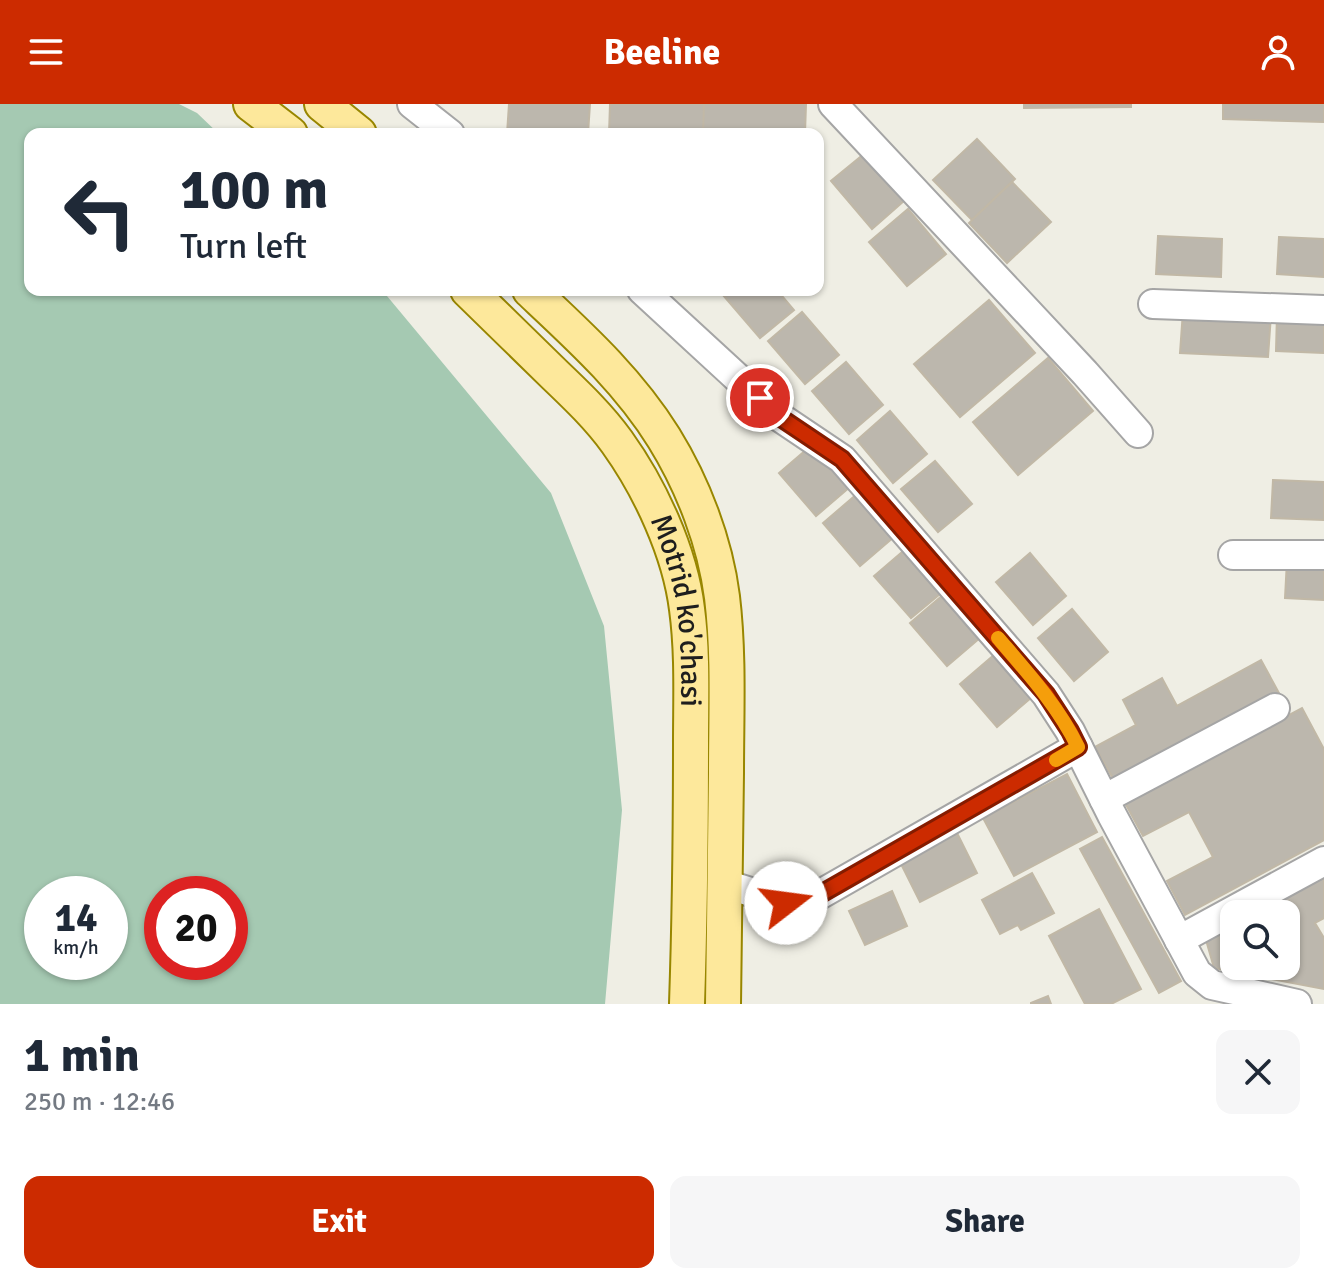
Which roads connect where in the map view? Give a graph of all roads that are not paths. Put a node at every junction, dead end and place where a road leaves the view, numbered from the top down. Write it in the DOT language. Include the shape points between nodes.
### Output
graph roads {
  1 [pos="251,104"];
  2 [pos="322,104"];
  3 [pos="412,104"];
  4 [pos="833,104"];
  5 [pos="282,128"];
  6 [pos="352,128"];
  7 [pos="442,128"];
  8 [pos="474,296"];
  9 [pos="536,296"];
  10 [pos="649,296"];
  11 [pos="1153,304"];
  12 [pos="1324,310"];
  13 [pos="1138,433"];
  14 [pos="1233,555"];
  15 [pos="1324,555"];
  16 [pos="1275,708"];
  17 [pos="1078,747"];
  18 [pos="1104,799"];
  19 [pos="1324,861"];
  20 [pos="725,884"];
  21 [pos="1179,940"];
  22 [pos="687,1004"];
  23 [pos="723,1004"];
  24 [pos="1297,1004"];
  1 -- 5 [label="main road"];
  2 -- 6 [label="main road"];
  3 -- 7 [label="street"];
  4 -- 13 [label="street"];
  8 -- 22 [label="main road, Motrid ko'chasi" via="617,442 661,521 680,578 690,668"];
  9 -- 20 [label="main road, Motrid ko'chasi" via="602,358 646,411 681,470 707,532 725,630"];
  10 -- 17 [label="street" via="781,418 842,459 1046,694"];
  11 -- 12 [label="street"];
  14 -- 15 [label="street"];
  16 -- 18 [label="street"];
  17 -- 18 [label="street"];
  17 -- 20 [label="street" via="812,899 786,903"];
  18 -- 21 [label="street"];
  19 -- 21 [label="street"];
  20 -- 23 [label="main road, Motrid ko'chasi"];
  21 -- 24 [label="street" via="1197,973 1212,985"];
}
